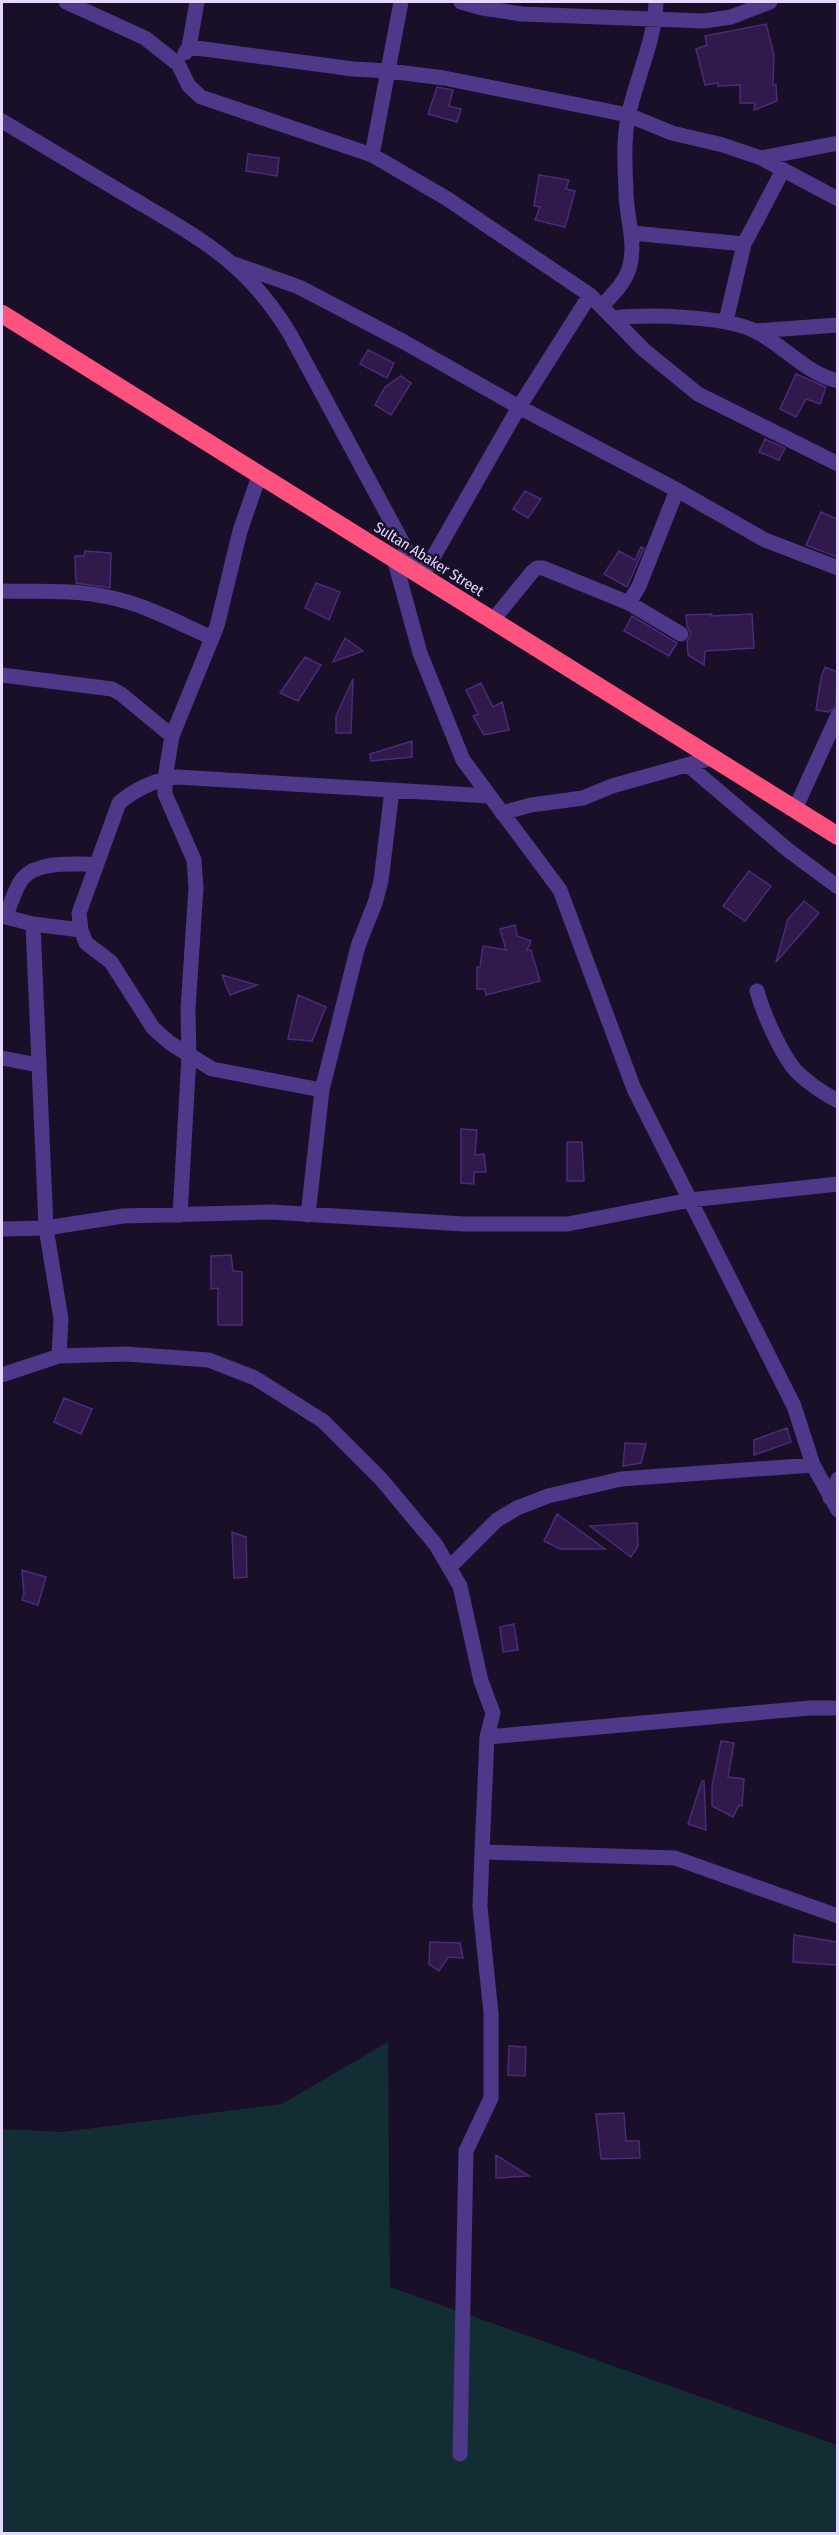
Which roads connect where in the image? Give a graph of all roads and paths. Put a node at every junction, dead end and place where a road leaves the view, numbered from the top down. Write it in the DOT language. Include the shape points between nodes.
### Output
graph roads {
  1 [pos="66,2"];
  2 [pos="197,2"];
  3 [pos="401,2"];
  4 [pos="461,2"];
  5 [pos="656,2"];
  6 [pos="770,2"];
  7 [pos="656,20"];
  8 [pos="189,47"];
  9 [pos="178,64"];
  10 [pos="389,71"];
  11 [pos="628,115"];
  12 [pos="2,121"];
  13 [pos="837,143"];
  14 [pos="372,155"];
  15 [pos="761,158"];
  16 [pos="783,171"];
  17 [pos="837,198"];
  18 [pos="632,233"];
  19 [pos="744,244"];
  20 [pos="234,264"];
  21 [pos="590,295"];
  22 [pos="602,306"];
  23 [pos="2,314"];
  24 [pos="615,318"];
  25 [pos="726,321"];
  26 [pos="837,325"];
  27 [pos="755,331"];
  28 [pos="837,381"];
  29 [pos="519,407"];
  30 [pos="837,464"];
  31 [pos="259,476"];
  32 [pos="677,490"];
  33 [pos="394,558"];
  34 [pos="837,568"];
  35 [pos="421,574"];
  36 [pos="2,591"];
  37 [pos="629,603"];
  38 [pos="493,620"];
  39 [pos="681,634"];
  40 [pos="212,638"];
  41 [pos="2,675"];
  42 [pos="837,715"];
  43 [pos="172,736"];
  44 [pos="712,758"];
  45 [pos="688,765"];
  46 [pos="165,778"];
  47 [pos="392,790"];
  48 [pos="489,796"];
  49 [pos="795,809"];
  50 [pos="502,813"];
  51 [pos="837,836"];
  52 [pos="97,864"];
  53 [pos="837,887"];
  54 [pos="4,916"];
  55 [pos="33,924"];
  56 [pos="81,930"];
  57 [pos="757,991"];
  58 [pos="189,1056"];
  59 [pos="2,1058"];
  60 [pos="38,1065"];
  61 [pos="322,1090"];
  62 [pos="837,1101"];
  63 [pos="837,1184"];
  64 [pos="690,1200"];
  65 [pos="180,1215"];
  66 [pos="309,1215"];
  67 [pos="46,1228"];
  68 [pos="2,1229"];
  69 [pos="59,1356"];
  70 [pos="2,1375"];
  71 [pos="813,1465"];
  72 [pos="837,1479"];
  73 [pos="834,1504"];
  74 [pos="449,1568"];
  75 [pos="837,1708"];
  76 [pos="487,1737"];
  77 [pos="482,1852"];
  78 [pos="837,1916"];
  79 [pos="460,2454"];
  1 -- 9 [label="street" via="145,38"];
  2 -- 8 [label="street"];
  3 -- 10 [label="street"];
  4 -- 7 [label="street" via="522,14"];
  5 -- 7 [label="street"];
  6 -- 7 [label="street" via="704,21"];
  7 -- 11 [label="street"];
  8 -- 9 [label="street"];
  8 -- 10 [label="street"];
  9 -- 14 [label="street" via="189,86 201,97"];
  10 -- 11 [label="street" via="444,78"];
  10 -- 14 [label="street"];
  11 -- 15 [label="street" via="672,133"];
  11 -- 18 [label="street" via="626,194"];
  12 -- 20 [label="street" via="202,240"];
  13 -- 15 [label="street"];
  14 -- 21 [label="street" via="446,198"];
  15 -- 16 [label="street"];
  16 -- 17 [label="street"];
  16 -- 19 [label="street"];
  18 -- 19 [label="street"];
  18 -- 22 [label="street" via="628,271"];
  19 -- 25 [label="street"];
  20 -- 29 [label="street" via="299,287"];
  20 -- 35 [label="street" via="264,295 284,324"];
  21 -- 22 [label="street"];
  21 -- 29 [label="street"];
  22 -- 24 [label="street"];
  23 -- 31 [label="highway, Sultan Abaker Street"];
  24 -- 25 [label="street"];
  24 -- 30 [label="street" via="644,350 698,394"];
  25 -- 27 [label="street"];
  26 -- 27 [label="street"];
  27 -- 28 [label="street" via="809,370"];
  29 -- 32 [label="street"];
  29 -- 35 [label="street"];
  31 -- 33 [label="highway, Sultan Abaker Street"];
  31 -- 40 [label="street"];
  32 -- 34 [label="street" via="765,540"];
  32 -- 37 [label="street"];
  33 -- 35 [label="highway, Sultan Abaker Street"];
  33 -- 48 [label="street" via="420,653 454,739 463,760"];
  35 -- 38 [label="highway, Sultan Abaker Street"];
  36 -- 40 [label="street" via="109,597"];
  37 -- 38 [label="street" via="537,568"];
  37 -- 39 [label="street"];
  38 -- 44 [label="highway, Sultan Abaker Street"];
  40 -- 43 [label="street"];
  41 -- 43 [label="street" via="112,689"];
  42 -- 49 [label="street"];
  43 -- 46 [label="street"];
  44 -- 45 [label="street"];
  44 -- 49 [label="highway, Sultan Abaker Street"];
  45 -- 50 [label="street" via="583,798"];
  45 -- 53 [label="street"];
  46 -- 47 [label="street"];
  46 -- 52 [label="street" via="129,794 119,803"];
  46 -- 58 [label="street" via="165,794 194,860"];
  47 -- 48 [label="street"];
  47 -- 61 [label="street" via="381,881 358,946"];
  48 -- 50 [label="street"];
  49 -- 51 [label="highway, Sultan Abaker Street"];
  50 -- 64 [label="street" via="560,890 633,1089"];
  52 -- 54 [label="street" via="32,870 22,879"];
  52 -- 56 [label="street" via="79,913"];
  54 -- 55 [label="street"];
  55 -- 56 [label="street"];
  55 -- 60 [label="street"];
  56 -- 58 [label="street" via="86,943 111,962 153,1028"];
  57 -- 62 [label="street" via="763,1012 795,1070"];
  58 -- 61 [label="street" via="212,1069"];
  58 -- 65 [label="street"];
  59 -- 60 [label="street"];
  60 -- 67 [label="street"];
  61 -- 66 [label="street"];
  63 -- 64 [label="street"];
  64 -- 66 [label="street" via="568,1224 464,1224"];
  64 -- 71 [label="street" via="794,1406"];
  65 -- 66 [label="street"];
  65 -- 67 [label="street" via="123,1216"];
  67 -- 68 [label="street"];
  67 -- 69 [label="street" via="61,1319"];
  69 -- 70 [label="street"];
  69 -- 74 [label="street" via="126,1354 209,1360 255,1378 323,1421 381,1479 436,1545"];
  71 -- 73 [label="street"];
  71 -- 74 [label="street" via="621,1479 548,1496 497,1521"];
  72 -- 73 [label="street"];
  74 -- 76 [label="street" via="460,1586 481,1681 494,1713"];
  75 -- 76 [label="street"];
  76 -- 77 [label="street"];
  77 -- 78 [label="street" via="675,1858"];
  77 -- 79 [label="street" via="480,1907 491,2013 491,2098 466,2151"];
}
